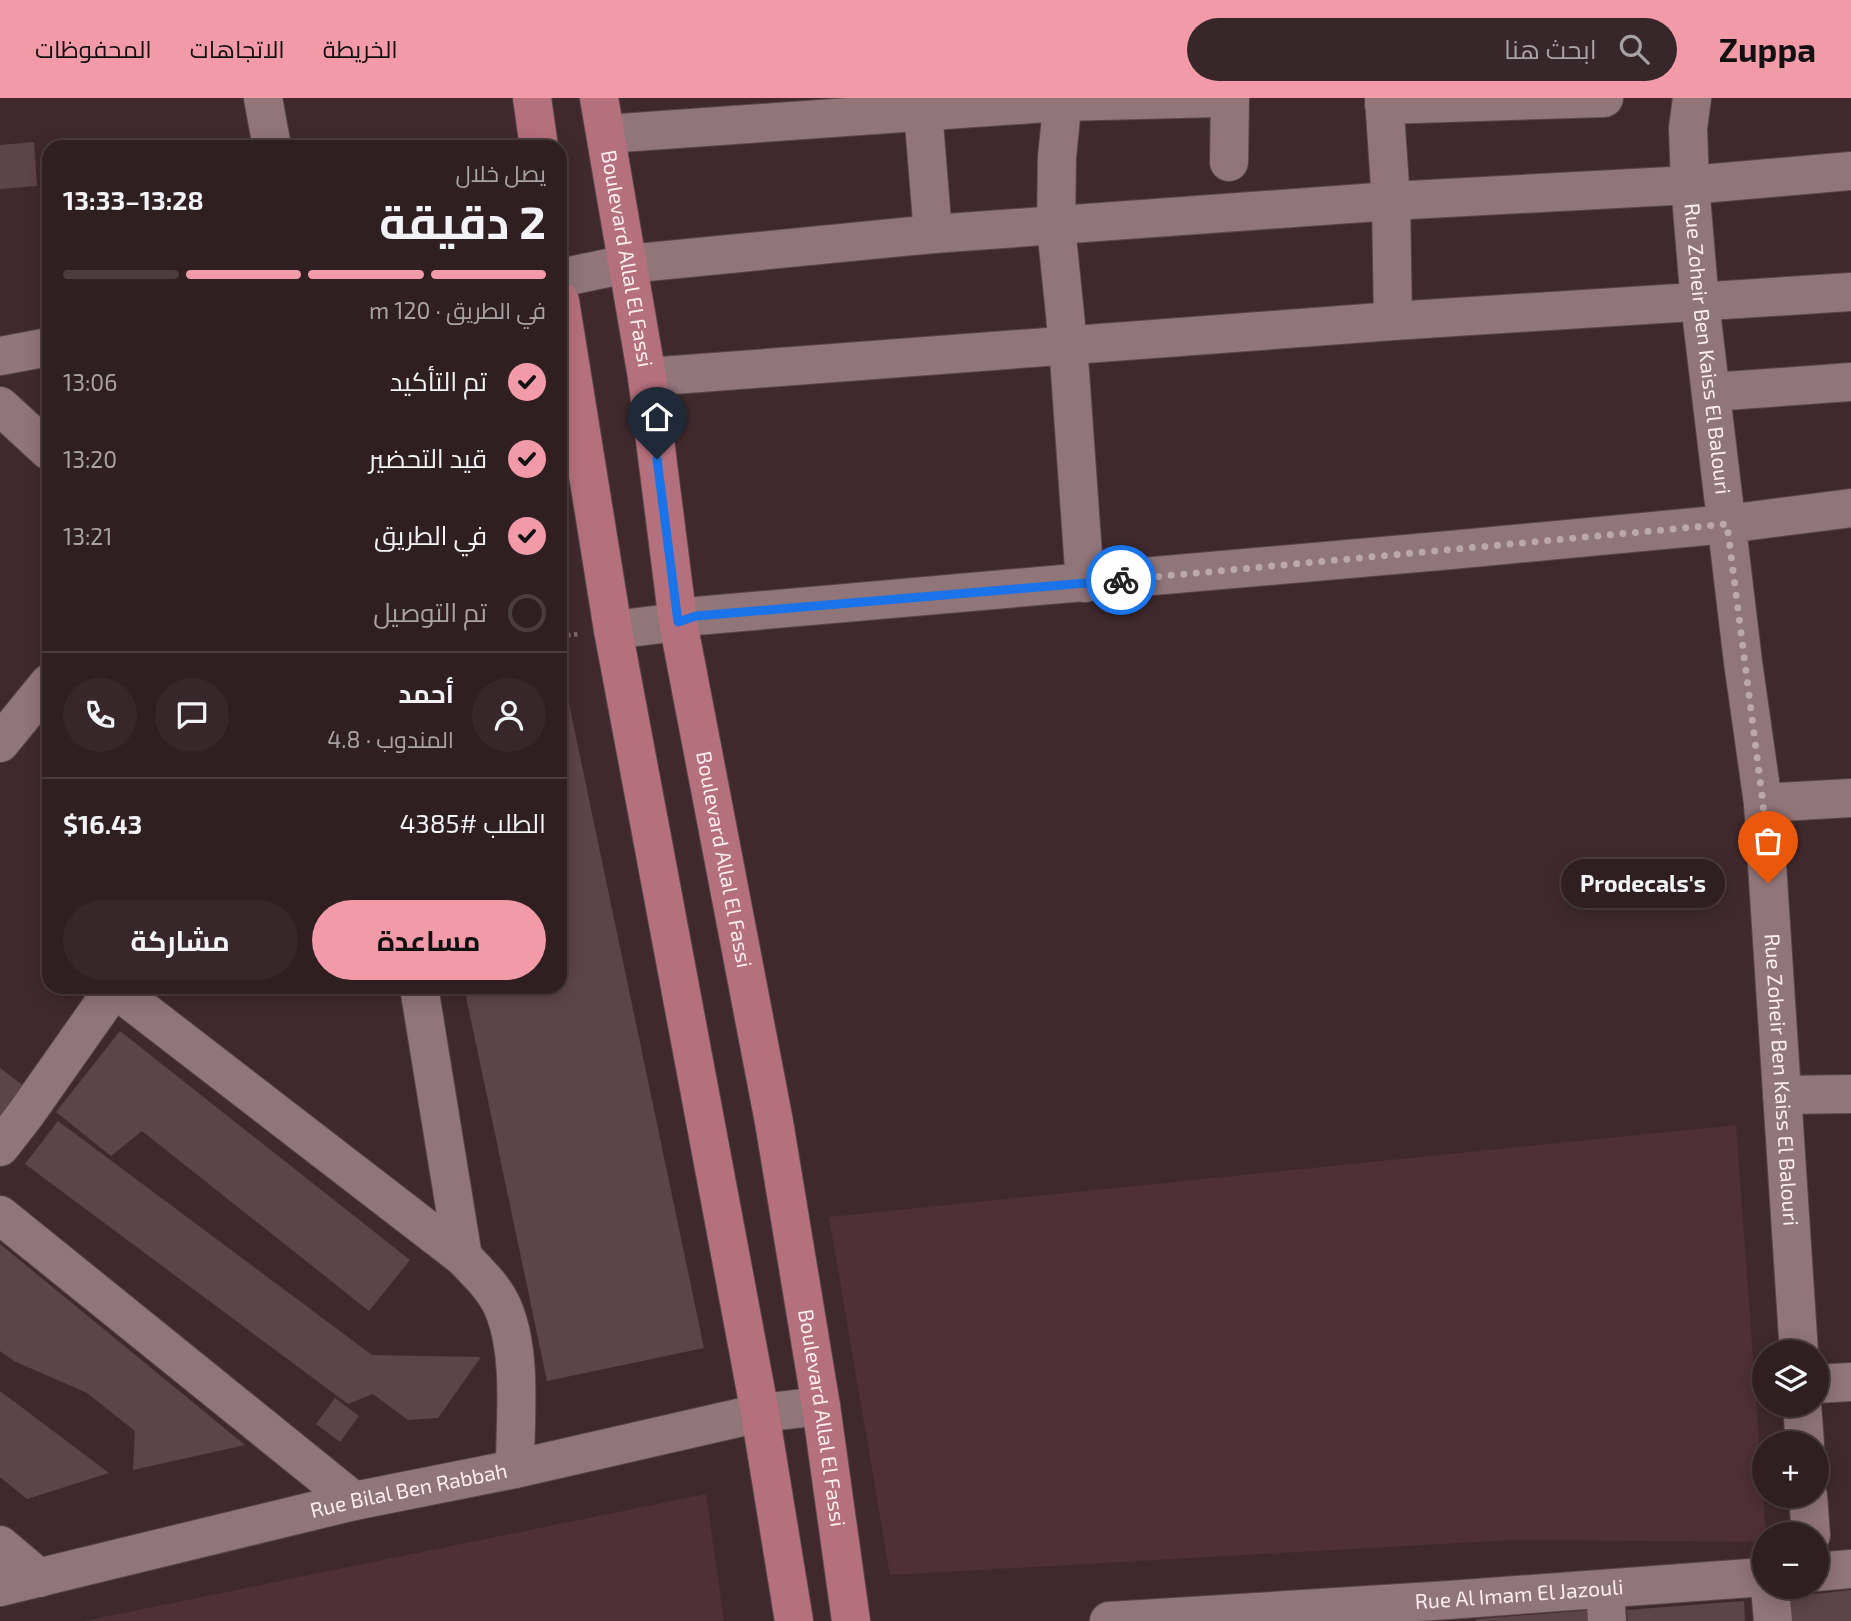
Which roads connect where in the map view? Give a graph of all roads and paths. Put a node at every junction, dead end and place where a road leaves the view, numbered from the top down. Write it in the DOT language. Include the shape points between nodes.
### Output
graph roads {
  1 [pos="263,98"];
  2 [pos="533,98"];
  3 [pos="1218,98"];
  4 [pos="1230,98"];
  5 [pos="1604,98"];
  6 [pos="1692,98"];
  7 [pos="1062,100"];
  8 [pos="1384,102"];
  9 [pos="922,105"];
  10 [pos="603,116"];
  11 [pos="271,140"];
  12 [pos="538,140"];
  13 [pos="1228,162"];
  14 [pos="1851,171"];
  15 [pos="1690,185"];
  16 [pos="1391,201"];
  17 [pos="1056,227"];
  18 [pos="933,234"];
  19 [pos="627,264"];
  20 [pos="567,277"];
  21 [pos="1851,292"];
  22 [pos="1700,303"];
  23 [pos="1393,321"];
  24 [pos="1068,344"];
  25 [pos="567,345"];
  26 [pos="42,348"];
  27 [pos="0,356"];
  28 [pos="647,377"];
  29 [pos="1851,382"];
  30 [pos="1712,392"];
  31 [pos="0,406"];
  32 [pos="42,445"];
  33 [pos="1851,508"];
  34 [pos="1727,524"];
  35 [pos="1085,583"];
  36 [pos="678,622"];
  37 [pos="613,630"];
  38 [pos="42,690"];
  39 [pos="6,723"];
  40 [pos="1851,797"];
  41 [pos="1763,803"];
  42 [pos="110,994"];
  43 [pos="122,994"];
  44 [pos="420,994"];
  45 [pos="1851,1094"];
  46 [pos="1783,1095"];
  47 [pos="0,1147"];
  48 [pos="0,1215"];
  49 [pos="463,1257"];
  50 [pos="1798,1340"];
  51 [pos="1851,1382"];
  52 [pos="1829,1383"];
  53 [pos="821,1406"];
  54 [pos="760,1413"];
  55 [pos="515,1469"];
  56 [pos="354,1501"];
  57 [pos="0,1545"];
  58 [pos="1851,1569"];
  59 [pos="1829,1571"];
  60 [pos="39,1578"];
  61 [pos="1752,1579"];
  62 [pos="0,1587"];
  63 [pos="1771,1599"];
  64 [pos="1606,1605"];
  65 [pos="1449,1611"];
  66 [pos="1249,1616"];
  67 [pos="794,1621"];
  68 [pos="851,1621"];
  69 [pos="1109,1621"];
  70 [pos="1773,1621"];
  1 -- 11 [label="street"];
  2 -- 12 [label="main road"];
  3 -- 7 [label="street"];
  4 -- 13 [label="street"];
  5 -- 8 [label="street"];
  6 -- 15 [label="street, Rue Zoheir Ben Kaiss El Balouri"];
  7 -- 9 [label="street"];
  7 -- 17 [label="street"];
  8 -- 16 [label="street"];
  9 -- 10 [label="street"];
  9 -- 18 [label="street"];
  10 -- 19 [label="main road, Boulevard Allal El Fassi"];
  14 -- 15 [label="street"];
  15 -- 16 [label="street"];
  15 -- 22 [label="street, Rue Zoheir Ben Kaiss El Balouri"];
  16 -- 17 [label="street"];
  16 -- 23 [label="street"];
  17 -- 18 [label="street"];
  17 -- 24 [label="street"];
  18 -- 19 [label="street"];
  19 -- 20 [label="street"];
  19 -- 28 [label="main road, Boulevard Allal El Fassi"];
  21 -- 22 [label="street"];
  22 -- 23 [label="street"];
  22 -- 30 [label="street, Rue Zoheir Ben Kaiss El Balouri"];
  23 -- 24 [label="street"];
  24 -- 28 [label="street"];
  24 -- 35 [label="street"];
  25 -- 37 [label="main road"];
  26 -- 27 [label="street"];
  28 -- 36 [label="main road, Boulevard Allal El Fassi"];
  29 -- 30 [label="street"];
  30 -- 34 [label="street, Rue Zoheir Ben Kaiss El Balouri"];
  31 -- 32 [label="street"];
  33 -- 34 [label="street"];
  34 -- 35 [label="street"];
  34 -- 41 [label="street, Rue Zoheir Ben Kaiss El Balouri"];
  35 -- 36 [label="street" via="696,616"];
  36 -- 37 [label="street"];
  36 -- 53 [label="main road, Boulevard Allal El Fassi" via="774,1122"];
  37 -- 54 [label="main road"];
  38 -- 39 [label="street"];
  40 -- 41 [label="street"];
  41 -- 46 [label="street, Rue Zoheir Ben Kaiss El Balouri"];
  42 -- 47 [label="street"];
  43 -- 49 [label="street"];
  44 -- 49 [label="street"];
  45 -- 46 [label="street"];
  46 -- 50 [label="street, Rue Zoheir Ben Kaiss El Balouri"];
  48 -- 56 [label="street"];
  49 -- 55 [label="street" via="489,1284 505,1312 516,1379"];
  51 -- 52 [label="street"];
  53 -- 54 [label="street, Rue Bilal Ben Rabbah"];
  53 -- 68 [label="main road, Boulevard Allal El Fassi"];
  54 -- 55 [label="street, Rue Bilal Ben Rabbah"];
  54 -- 67 [label="main road"];
  55 -- 56 [label="street, Rue Bilal Ben Rabbah"];
  56 -- 60 [label="street, Rue Bilal Ben Rabbah"];
  57 -- 60 [label="street"];
  58 -- 59 [label="street"];
  60 -- 62 [label="street, Rue Bilal Ben Rabbah"];
  61 -- 64 [label="street, Rue Al Imam El Jazouli"];
  63 -- 70 [label="street"];
  64 -- 65 [label="street, Rue Al Imam El Jazouli"];
  65 -- 66 [label="street, Rue Al Imam El Jazouli"];
  66 -- 69 [label="street, Rue Al Imam El Jazouli"];
}
